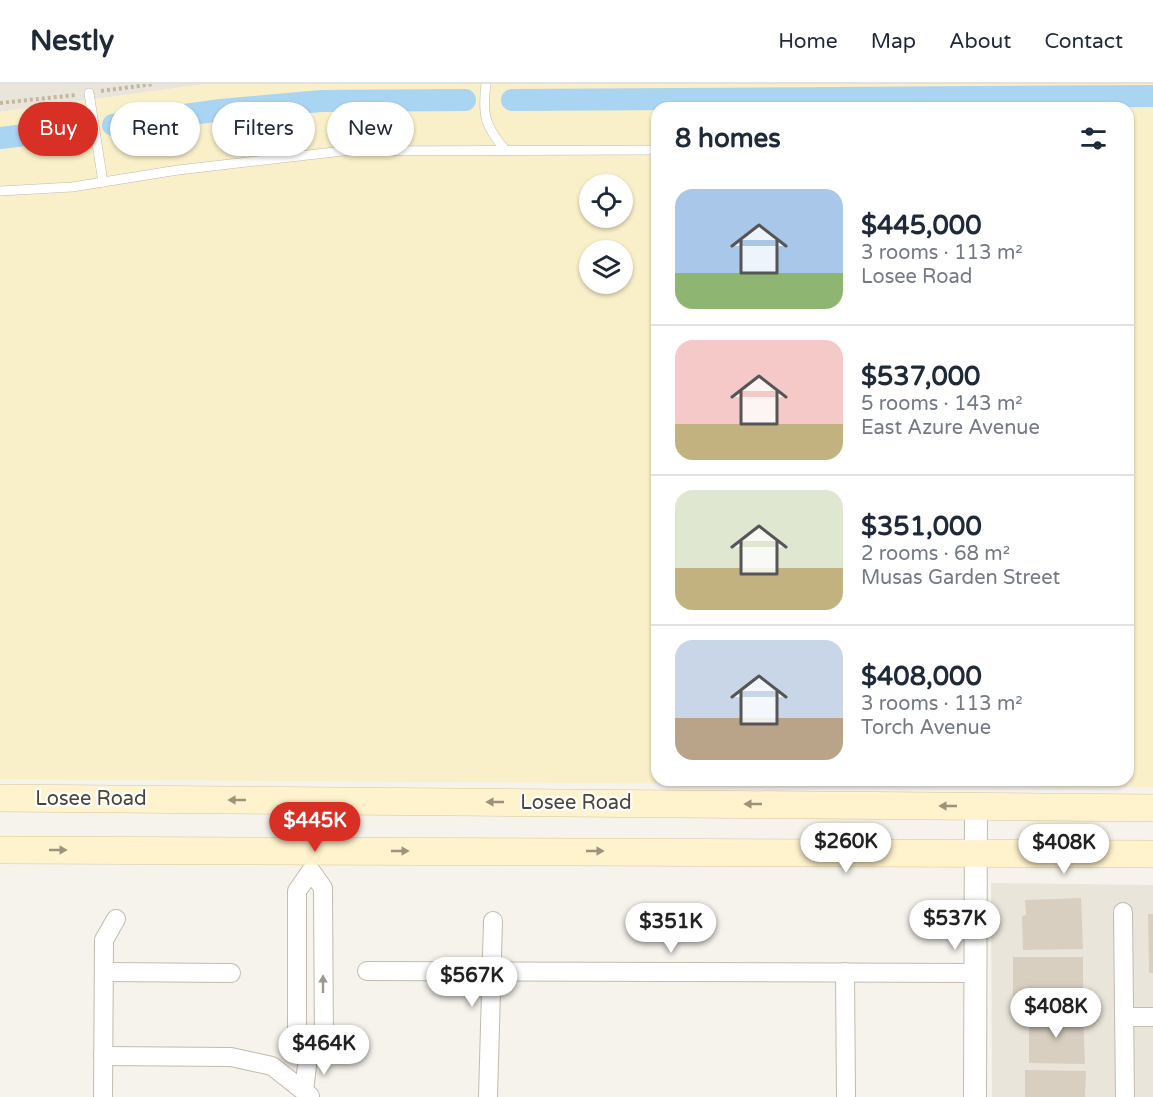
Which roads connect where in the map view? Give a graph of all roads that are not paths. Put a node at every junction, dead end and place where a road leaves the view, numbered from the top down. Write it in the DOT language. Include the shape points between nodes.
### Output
graph roads {
  1 [pos="486,84"];
  2 [pos="89,93"];
  3 [pos="651,150"];
  4 [pos="506,151"];
  5 [pos="103,182"];
  6 [pos="0,191"];
  7 [pos="0,798"];
  8 [pos="976,806"];
  9 [pos="1153,808"];
  10 [pos="0,850"];
  11 [pos="975,852"];
  12 [pos="1153,854"];
  13 [pos="311,861"];
  14 [pos="1123,912"];
  15 [pos="116,918"];
  16 [pos="493,921"];
  17 [pos="367,971"];
  18 [pos="492,971"];
  19 [pos="104,972"];
  20 [pos="845,972"];
  21 [pos="231,973"];
  22 [pos="975,973"];
  23 [pos="1126,1017"];
  24 [pos="1153,1017"];
  25 [pos="103,1056"];
  26 [pos="308,1057"];
  27 [pos="308,1094"];
  28 [pos="103,1097"];
  29 [pos="488,1097"];
  30 [pos="846,1097"];
  31 [pos="975,1097"];
  32 [pos="1125,1097"];
  1 -- 4 [label="lane" via="485,118 492,135"];
  2 -- 5 [label="lane"];
  3 -- 4 [label="lane"];
  4 -- 5 [label="lane" via="343,151"];
  5 -- 6 [label="lane"];
  8 -- 7 [label="main road, Losee Road, one-way"];
  8 -- 9 [label="main road, Losee Road"];
  8 -- 11 [label="street"];
  10 -- 13 [label="main road, one-way"];
  11 -- 12 [label="main road"];
  13 -- 11 [label="main road, one-way"];
  11 -- 22 [label="street"];
  13 -- 26 [label="street" via="297,891 297,1041"];
  26 -- 13 [label="street, one-way" via="324,1043 323,888"];
  14 -- 23 [label="street"];
  15 -- 19 [label="street" via="104,940"];
  16 -- 18 [label="street"];
  17 -- 18 [label="street"];
  18 -- 20 [label="street"];
  18 -- 29 [label="street"];
  19 -- 21 [label="street"];
  19 -- 25 [label="street"];
  20 -- 22 [label="street"];
  20 -- 30 [label="street"];
  22 -- 31 [label="street"];
  23 -- 24 [label="street"];
  23 -- 32 [label="street"];
  25 -- 27 [label="street" via="231,1057 272,1066"];
  25 -- 28 [label="street"];
  26 -- 27 [label="street"];
}
